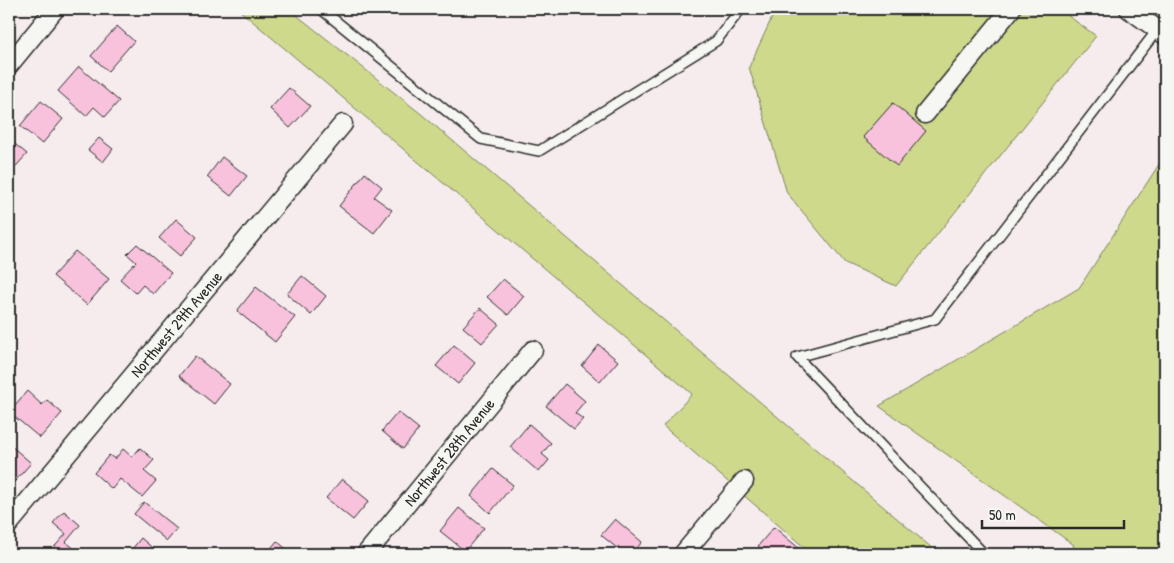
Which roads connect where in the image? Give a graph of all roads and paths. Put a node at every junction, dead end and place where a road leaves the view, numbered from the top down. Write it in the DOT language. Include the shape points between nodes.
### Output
graph roads {
  1 [pos="55,9"];
  2 [pos="321,9"];
  3 [pos="741,9"];
  4 [pos="1010,9"];
  5 [pos="1129,9"];
  6 [pos="1162,32"];
  7 [pos="9,65"];
  8 [pos="925,114"];
  9 [pos="343,124"];
  10 [pos="532,350"];
  11 [pos="744,481"];
  12 [pos="9,524"];
  13 [pos="366,554"];
  14 [pos="683,554"];
  15 [pos="984,554"];
  1 -- 7 [label="street"];
  2 -- 3 [label="lane" via="481,139 539,151 716,41"];
  4 -- 8 [label="street"];
  5 -- 6 [label="street"];
  6 -- 15 [label="lane" via="935,319 797,357"];
  9 -- 12 [label="street, Northwest 29th Avenue"];
  10 -- 13 [label="street, Northwest 28th Avenue"];
  11 -- 14 [label="street"];
}
